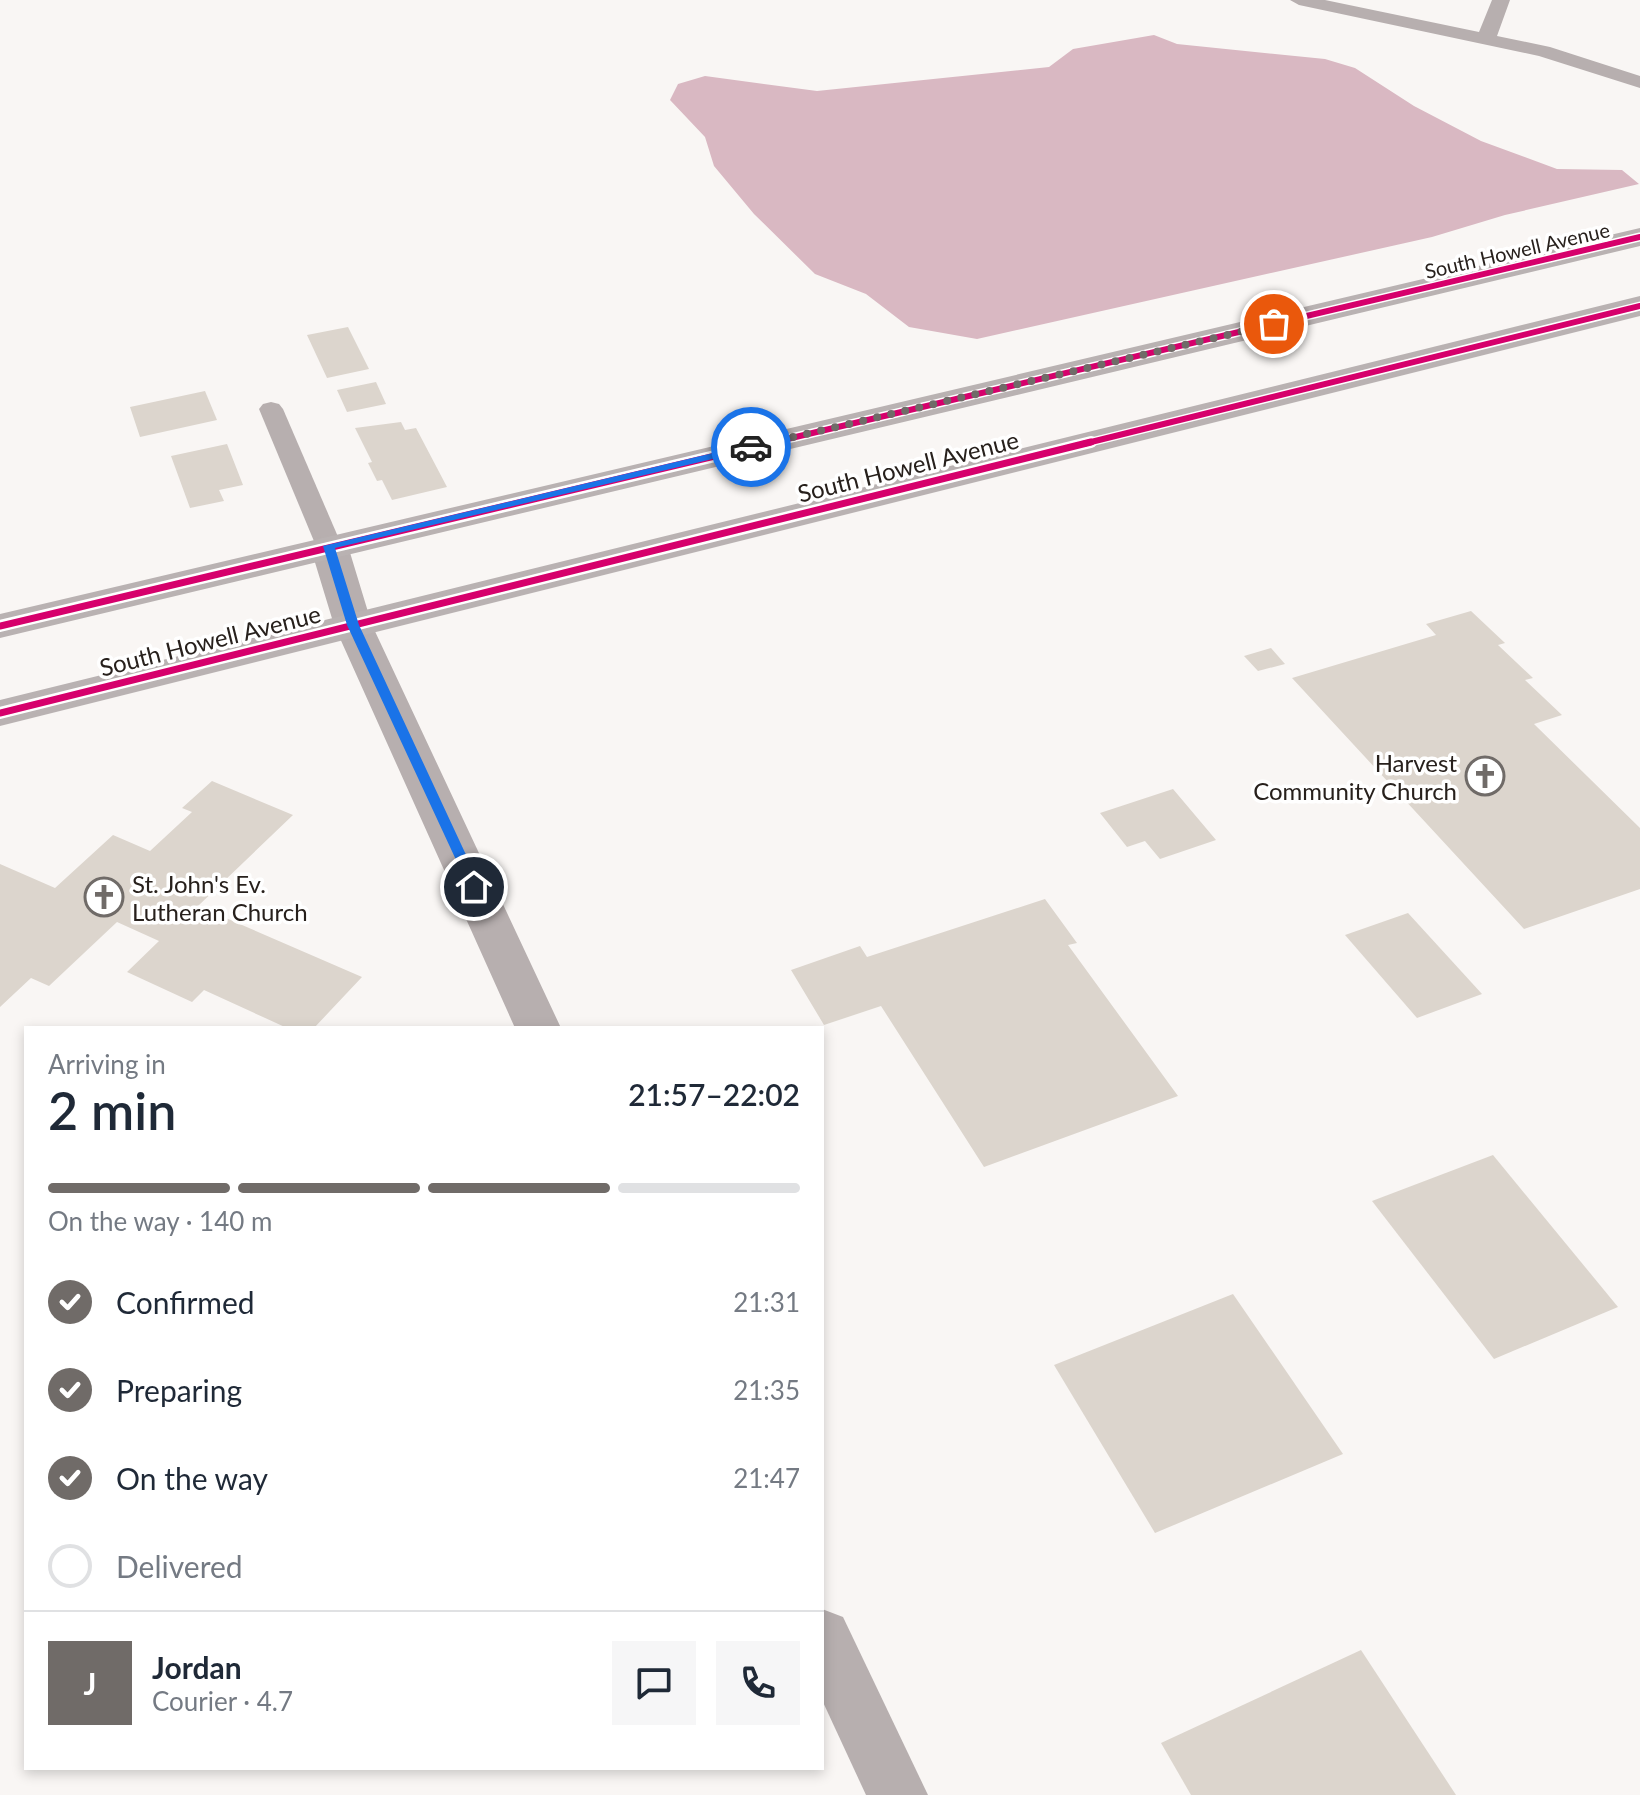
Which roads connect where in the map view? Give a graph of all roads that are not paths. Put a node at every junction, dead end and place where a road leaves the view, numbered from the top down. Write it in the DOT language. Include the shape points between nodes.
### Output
graph roads {
  1 [pos="1299,0"];
  2 [pos="1501,0"];
  3 [pos="1486,40"];
  4 [pos="1640,82"];
  5 [pos="1640,237"];
  6 [pos="1640,306"];
  7 [pos="271,409"];
  8 [pos="329,546"];
  9 [pos="353,625"];
  10 [pos="0,626"];
  11 [pos="0,713"];
  12 [pos="537,1026"];
  13 [pos="824,1640"];
  14 [pos="897,1795"];
  1 -- 3 [label="lane"];
  2 -- 3 [label="lane"];
  3 -- 4 [label="lane" via="1543,51"];
  5 -- 8 [label="main road, South Howell Avenue"];
  6 -- 9 [label="main road, South Howell Avenue"];
  7 -- 8 [label="lane"];
  8 -- 9 [label="street"];
  8 -- 10 [label="main road, South Howell Avenue"];
  9 -- 11 [label="main road, South Howell Avenue"];
  9 -- 12 [label="street"];
  13 -- 14 [label="street"];
}
